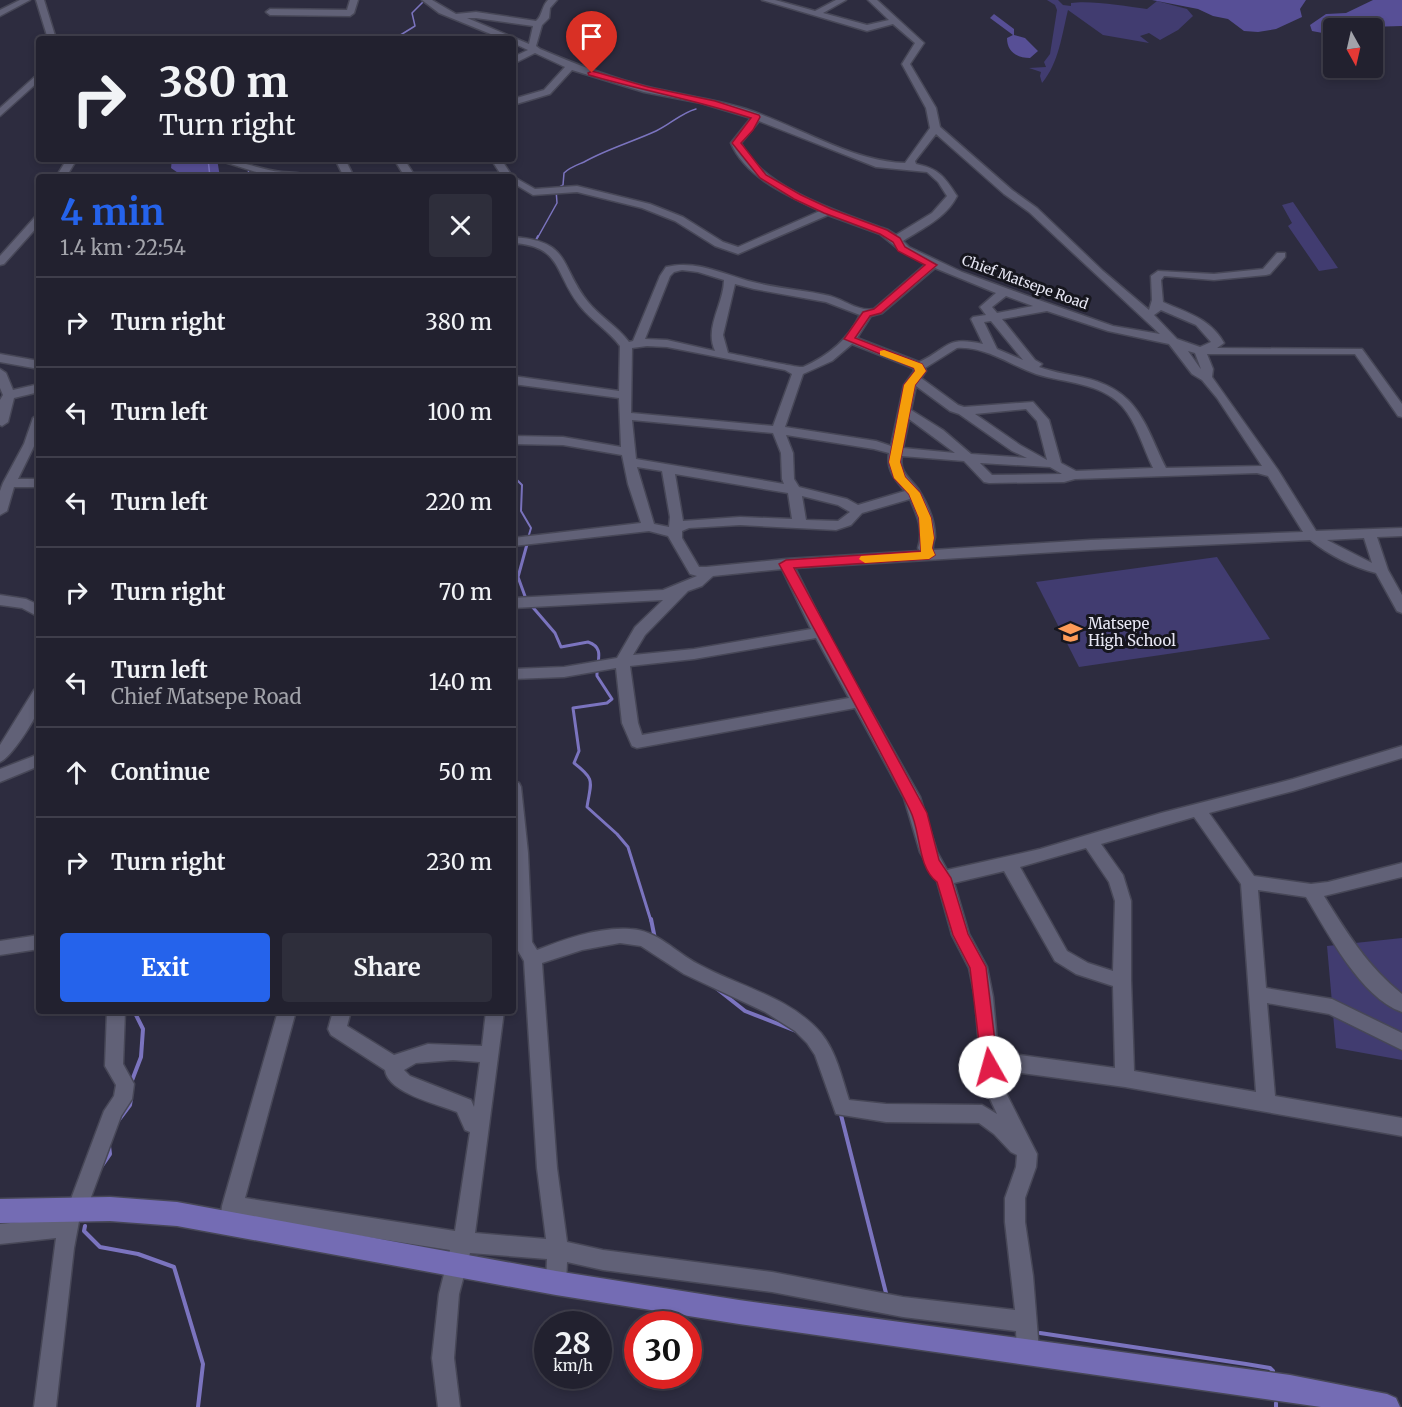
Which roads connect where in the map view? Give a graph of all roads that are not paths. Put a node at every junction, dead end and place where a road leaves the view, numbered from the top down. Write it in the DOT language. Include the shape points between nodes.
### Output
graph roads {
  1 [pos="26,0"];
  2 [pos="40,0"];
  3 [pos="354,0"];
  4 [pos="426,0"];
  5 [pos="553,0"];
  6 [pos="766,0"];
  7 [pos="842,0"];
  8 [pos="872,0"];
  9 [pos="270,12"];
  10 [pos="0,13"];
  11 [pos="817,13"];
  12 [pos="455,16"];
  13 [pos="894,21"];
  14 [pos="538,24"];
  15 [pos="51,36"];
  16 [pos="505,36"];
  17 [pos="516,41"];
  18 [pos="534,48"];
  19 [pos="516,59"];
  20 [pos="570,66"];
  21 [pos="36,79"];
  22 [pos="516,93"];
  23 [pos="530,99"];
  24 [pos="516,101"];
  25 [pos="0,113"];
  26 [pos="756,117"];
  27 [pos="935,128"];
  28 [pos="230,162"];
  29 [pos="498,162"];
  30 [pos="910,166"];
  31 [pos="272,174"];
  32 [pos="508,174"];
  33 [pos="516,181"];
  34 [pos="828,211"];
  35 [pos="36,222"];
  36 [pos="516,240"];
  37 [pos="896,240"];
  38 [pos="1281,255"];
  39 [pos="0,262"];
  40 [pos="932,265"];
  41 [pos="729,278"];
  42 [pos="1005,291"];
  43 [pos="1158,304"];
  44 [pos="1060,310"];
  45 [pos="867,314"];
  46 [pos="995,318"];
  47 [pos="1194,319"];
  48 [pos="1157,326"];
  49 [pos="1139,333"];
  50 [pos="849,339"];
  51 [pos="1174,342"];
  52 [pos="632,344"];
  53 [pos="1196,349"];
  54 [pos="992,351"];
  55 [pos="723,355"];
  56 [pos="0,358"];
  57 [pos="36,364"];
  58 [pos="918,366"];
  59 [pos="797,372"];
  60 [pos="0,373"];
  61 [pos="1054,374"];
  62 [pos="1206,377"];
  63 [pos="516,380"];
  64 [pos="915,380"];
  65 [pos="36,388"];
  66 [pos="623,395"];
  67 [pos="9,396"];
  68 [pos="904,411"];
  69 [pos="963,411"];
  70 [pos="1402,413"];
  71 [pos="626,416"];
  72 [pos="2,422"];
  73 [pos="778,430"];
  74 [pos="516,440"];
  75 [pos="34,442"];
  76 [pos="898,452"];
  77 [pos="630,457"];
  78 [pos="968,458"];
  79 [pos="1051,464"];
  80 [pos="668,468"];
  81 [pos="1161,471"];
  82 [pos="1274,473"];
  83 [pos="1074,475"];
  84 [pos="9,483"];
  85 [pos="36,483"];
  86 [pos="794,490"];
  87 [pos="914,493"];
  88 [pos="857,510"];
  89 [pos="0,511"];
  90 [pos="800,525"];
  91 [pos="649,527"];
  92 [pos="676,529"];
  93 [pos="1402,532"];
  94 [pos="1369,533"];
  95 [pos="1311,534"];
  96 [pos="516,542"];
  97 [pos="929,555"];
  98 [pos="786,564"];
  99 [pos="1382,570"];
  100 [pos="706,572"];
  101 [pos="683,588"];
  102 [pos="0,600"];
  103 [pos="516,603"];
  104 [pos="1402,608"];
  105 [pos="36,610"];
  106 [pos="821,632"];
  107 [pos="622,662"];
  108 [pos="516,674"];
  109 [pos="36,699"];
  110 [pos="858,702"];
  111 [pos="1402,752"];
  112 [pos="0,756"];
  113 [pos="36,761"];
  114 [pos="0,776"];
  115 [pos="1197,809"];
  116 [pos="516,815"];
  117 [pos="1090,842"];
  118 [pos="1009,864"];
  119 [pos="1402,870"];
  120 [pos="944,878"];
  121 [pos="1249,882"];
  122 [pos="1311,891"];
  123 [pos="36,942"];
  124 [pos="0,948"];
  125 [pos="523,949"];
  126 [pos="1122,980"];
  127 [pos="1258,994"];
  128 [pos="1402,1005"];
  129 [pos="116,1014"];
  130 [pos="286,1014"];
  131 [pos="341,1014"];
  132 [pos="495,1014"];
  133 [pos="1402,1042"];
  134 [pos="490,1055"];
  135 [pos="989,1060"];
  136 [pos="394,1065"];
  137 [pos="1125,1078"];
  138 [pos="1266,1102"];
  139 [pos="480,1126"];
  140 [pos="1402,1127"];
  141 [pos="1027,1154"];
  142 [pos="0,1211"];
  143 [pos="72,1215"];
  144 [pos="231,1215"];
  145 [pos="0,1234"];
  146 [pos="463,1242"];
  147 [pos="558,1250"];
  148 [pos="457,1266"];
  149 [pos="556,1283"];
  150 [pos="1026,1322"];
  151 [pos="1028,1351"];
  152 [pos="45,1407"];
  153 [pos="449,1407"];
  154 [pos="1387,1407"];
  1 -- 10 [label="street"];
  2 -- 15 [label="street"];
  3 -- 9 [label="street" via="350,13"];
  4 -- 12 [label="street"];
  5 -- 14 [label="street"];
  6 -- 11 [label="street"];
  7 -- 11 [label="street"];
  8 -- 13 [label="street"];
  11 -- 13 [label="street" via="867,28"];
  12 -- 14 [label="street" via="476,15"];
  12 -- 16 [label="street"];
  13 -- 27 [label="street" via="920,43 906,64 931,108"];
  14 -- 18 [label="street"];
  17 -- 18 [label="street"];
  18 -- 19 [label="street"];
  18 -- 20 [label="street"];
  20 -- 23 [label="street" via="544,96"];
  20 -- 26 [label="street"];
  21 -- 25 [label="street"];
  22 -- 23 [label="street"];
  23 -- 24 [label="street"];
  26 -- 30 [label="street" via="879,165"];
  26 -- 34 [label="street, Chief Matsepe Road" via="736,143 738,148 763,177"];
  27 -- 30 [label="street" via="915,152"];
  27 -- 48 [label="street" via="1033,210"];
  28 -- 31 [label="street"];
  29 -- 32 [label="street"];
  30 -- 37 [label="street" via="937,174 952,196 926,222"];
  33 -- 34 [label="street" via="533,192 577,189 646,206 738,251"];
  34 -- 37 [label="street, Chief Matsepe Road"];
  35 -- 39 [label="street"];
  36 -- 52 [label="street" via="540,242 554,251 583,302"];
  37 -- 40 [label="street, Chief Matsepe Road" via="902,249"];
  38 -- 43 [label="street" via="1266,272 1214,277 1162,273 1154,280"];
  40 -- 42 [label="street, Chief Matsepe Road"];
  40 -- 45 [label="street" via="878,311"];
  41 -- 45 [label="street" via="829,299"];
  41 -- 52 [label="street" via="682,267 670,269"];
  41 -- 55 [label="street" via="729,296 719,318 716,344"];
  42 -- 44 [label="street, Chief Matsepe Road"];
  42 -- 46 [label="street" via="986,307"];
  43 -- 47 [label="street"];
  43 -- 48 [label="street" via="1154,312"];
  44 -- 46 [label="street" via="1021,309"];
  44 -- 49 [label="street, Chief Matsepe Road" via="1112,329"];
  45 -- 50 [label="street"];
  46 -- 54 [label="street" via="977,319"];
  46 -- 61 [label="street" via="1031,362"];
  47 -- 53 [label="street" via="1188,333"];
  47 -- 53 [label="street" via="1211,331 1218,343"];
  48 -- 49 [label="street"];
  48 -- 51 [label="street"];
  49 -- 51 [label="street, Chief Matsepe Road"];
  50 -- 58 [label="street"];
  50 -- 59 [label="street" via="823,364"];
  51 -- 53 [label="street, Chief Matsepe Road"];
  51 -- 62 [label="street"];
  52 -- 55 [label="street" via="684,346"];
  52 -- 66 [label="street"];
  53 -- 62 [label="street" via="1207,369"];
  53 -- 70 [label="street, Chief Matsepe Road" via="1358,351"];
  54 -- 58 [label="street" via="950,345 928,364"];
  54 -- 61 [label="street"];
  55 -- 59 [label="street"];
  56 -- 57 [label="street"];
  58 -- 64 [label="street" via="920,371"];
  59 -- 73 [label="street"];
  60 -- 67 [label="street"];
  61 -- 81 [label="street" via="1102,389 1124,401"];
  62 -- 82 [label="street"];
  63 -- 66 [label="street"];
  64 -- 68 [label="street" via="910,385"];
  64 -- 69 [label="street"];
  65 -- 67 [label="street"];
  66 -- 71 [label="street"];
  67 -- 72 [label="street"];
  68 -- 76 [label="street"];
  68 -- 78 [label="street" via="928,424"];
  69 -- 79 [label="street" via="1016,448"];
  69 -- 79 [label="street" via="1029,405 1043,420"];
  71 -- 73 [label="street"];
  71 -- 77 [label="street"];
  73 -- 76 [label="street"];
  73 -- 86 [label="street"];
  74 -- 77 [label="street" via="563,441"];
  75 -- 84 [label="street"];
  76 -- 78 [label="street"];
  76 -- 87 [label="street" via="894,462 900,478"];
  77 -- 80 [label="street"];
  77 -- 91 [label="street" via="633,486"];
  78 -- 79 [label="street"];
  78 -- 83 [label="street" via="990,479"];
  79 -- 83 [label="street"];
  80 -- 86 [label="street"];
  80 -- 92 [label="street"];
  81 -- 82 [label="street" via="1246,469"];
  81 -- 83 [label="street"];
  82 -- 95 [label="street"];
  84 -- 85 [label="street"];
  84 -- 89 [label="street"];
  86 -- 88 [label="street" via="842,501"];
  86 -- 90 [label="street"];
  87 -- 88 [label="street"];
  87 -- 97 [label="street" via="925,518 925,548"];
  88 -- 90 [label="street" via="843,525"];
  90 -- 92 [label="street" via="717,521"];
  91 -- 92 [label="street" via="669,532"];
  91 -- 96 [label="street"];
  92 -- 100 [label="street" via="675,538 695,571"];
  93 -- 94 [label="street"];
  94 -- 95 [label="street"];
  94 -- 99 [label="street"];
  95 -- 97 [label="street"];
  95 -- 99 [label="street" via="1326,546"];
  97 -- 98 [label="street"];
  98 -- 100 [label="street"];
  98 -- 106 [label="street"];
  99 -- 104 [label="street"];
  100 -- 101 [label="street" via="697,583"];
  101 -- 103 [label="street" via="664,595"];
  101 -- 107 [label="street" via="640,631"];
  102 -- 105 [label="street" via="26,604"];
  106 -- 107 [label="street"];
  106 -- 110 [label="street"];
  107 -- 108 [label="street" via="564,672"];
  107 -- 110 [label="street" via="630,723 637,742"];
  109 -- 112 [label="street"];
  110 -- 120 [label="street" via="912,797 931,860"];
  111 -- 115 [label="street"];
  113 -- 114 [label="street"];
  115 -- 117 [label="street"];
  115 -- 121 [label="street"];
  116 -- 125 [label="street"];
  117 -- 118 [label="street"];
  117 -- 126 [label="street" via="1121,891"];
  118 -- 120 [label="street"];
  118 -- 126 [label="street" via="1061,956 1092,973"];
  119 -- 122 [label="street"];
  120 -- 135 [label="street" via="961,935 978,967"];
  121 -- 122 [label="street"];
  121 -- 127 [label="street"];
  122 -- 128 [label="street" via="1349,951 1375,983"];
  123 -- 124 [label="street"];
  125 -- 141 [label="street" via="618,936 651,942 689,969 738,990 814,1037 843,1108 886,1113 982,1114"];
  125 -- 147 [label="street"];
  126 -- 137 [label="street"];
  127 -- 133 [label="street" via="1332,1007"];
  127 -- 138 [label="street"];
  129 -- 143 [label="street" via="114,1066 125,1084 123,1099 113,1111"];
  130 -- 144 [label="street"];
  131 -- 136 [label="street" via="337,1029"];
  132 -- 134 [label="street"];
  134 -- 136 [label="street" via="443,1051 414,1056"];
  134 -- 139 [label="street"];
  135 -- 137 [label="street"];
  135 -- 141 [label="street" via="995,1090"];
  136 -- 139 [label="street" via="395,1074 403,1082 464,1106 472,1124"];
  137 -- 138 [label="street"];
  138 -- 140 [label="street"];
  139 -- 146 [label="street"];
  141 -- 150 [label="street" via="1015,1198"];
  142 -- 143 [label="main road"];
  143 -- 144 [label="main road"];
  143 -- 145 [label="street"];
  143 -- 152 [label="street" via="53,1325"];
  144 -- 146 [label="street"];
  144 -- 148 [label="main road"];
  146 -- 147 [label="street"];
  146 -- 148 [label="street"];
  147 -- 149 [label="street"];
  147 -- 150 [label="street" via="603,1260 772,1282 903,1307"];
  148 -- 149 [label="main road"];
  148 -- 153 [label="street" via="449,1294 443,1358"];
  149 -- 151 [label="main road"];
  150 -- 151 [label="street"];
  151 -- 154 [label="main road" via="1290,1388"];
}
